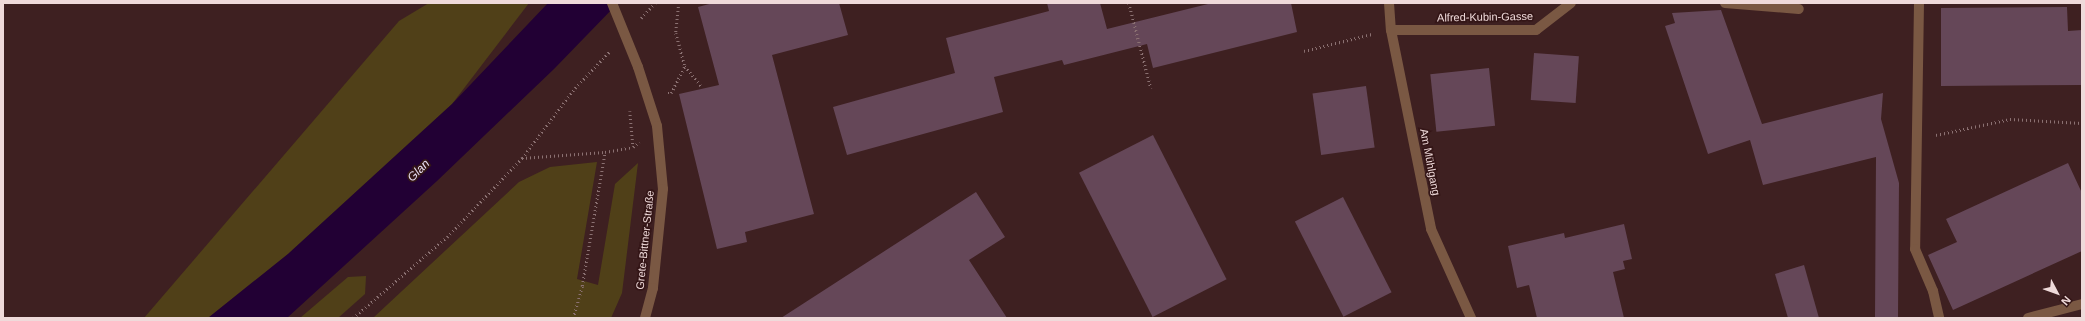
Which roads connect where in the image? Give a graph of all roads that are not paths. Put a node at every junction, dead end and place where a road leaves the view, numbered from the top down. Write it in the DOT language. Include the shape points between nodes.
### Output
graph roads {
  1 [pos="612,3"];
  2 [pos="1389,3"];
  3 [pos="1571,3"];
  4 [pos="1725,3"];
  5 [pos="1919,3"];
  6 [pos="1799,8"];
  7 [pos="1391,30"];
  8 [pos="2082,304"];
  9 [pos="645,318"];
  10 [pos="1471,318"];
  11 [pos="1939,318"];
  12 [pos="2028,318"];
  1 -- 9 [label="street, Grete-Bittner-Straße, bridge" via="638,67 657,126 663,189 653,288"];
  2 -- 7 [label="street, Am Mühlgang"];
  3 -- 7 [label="street, Alfred-Kubin-Gasse" via="1536,30"];
  4 -- 6 [label="street"];
  5 -- 11 [label="street" via="1915,250 1933,291"];
  7 -- 10 [label="street, Am Mühlgang" via="1431,229"];
  8 -- 12 [label="street"];
}
